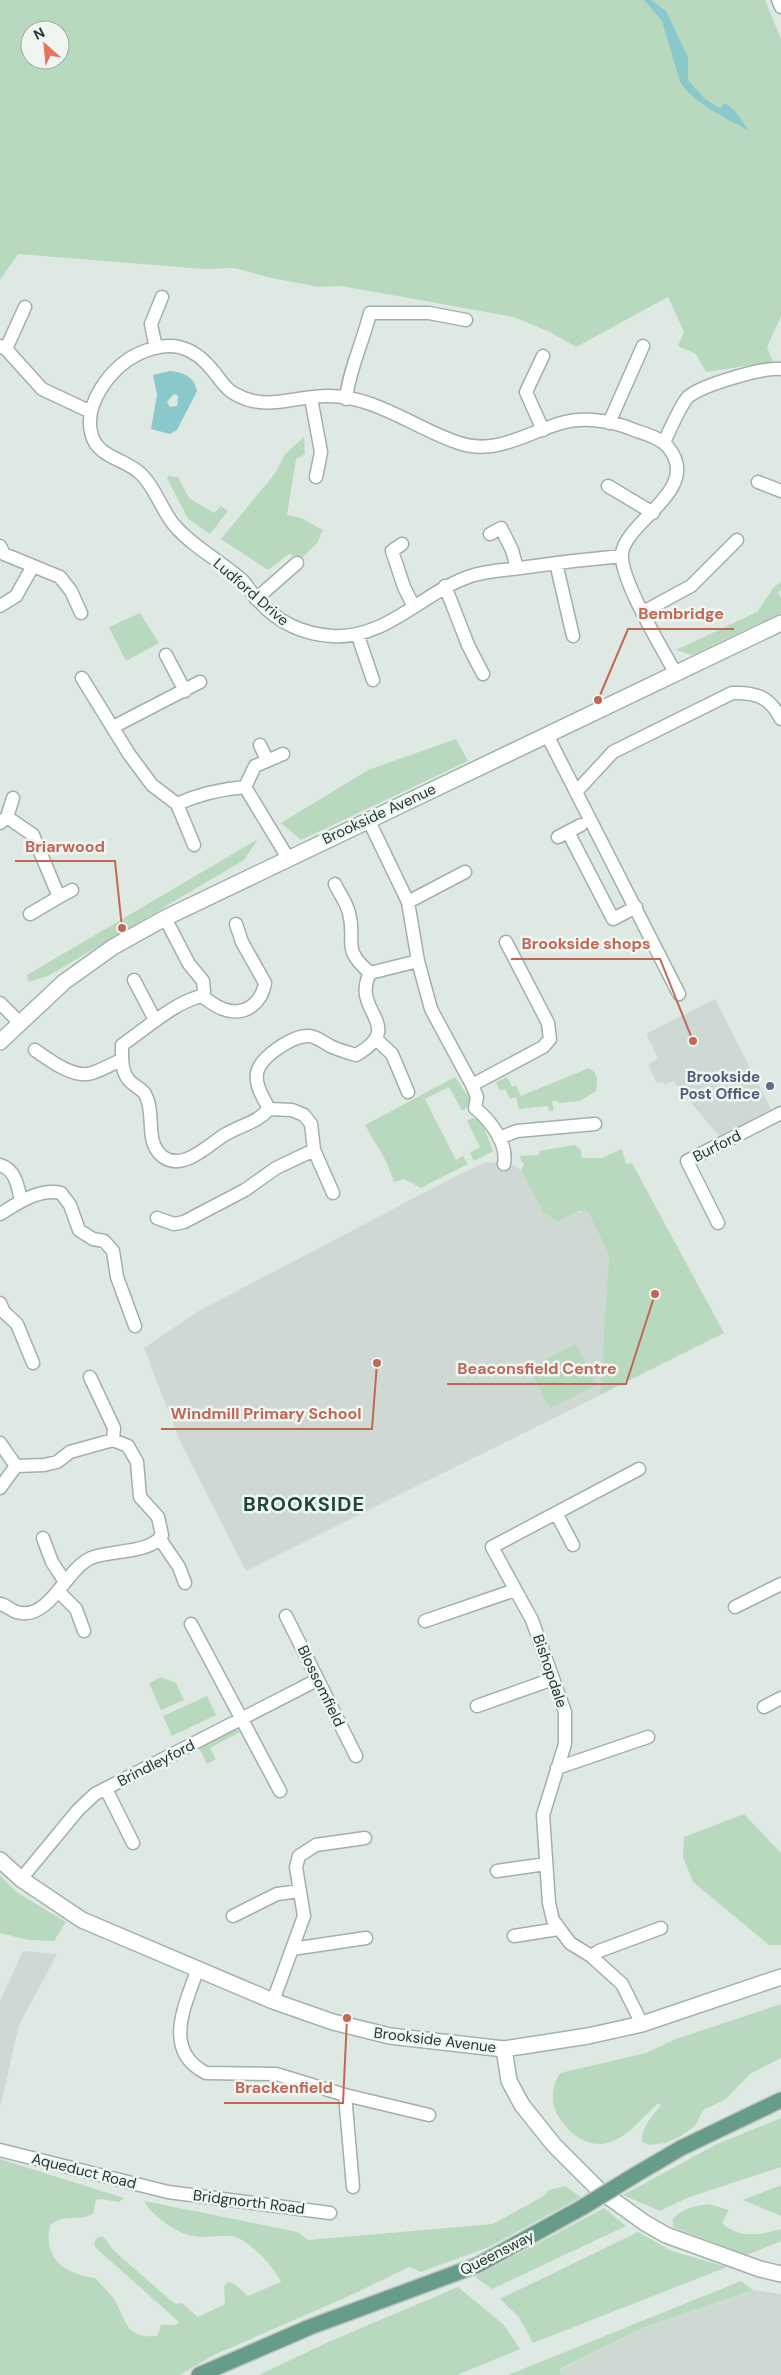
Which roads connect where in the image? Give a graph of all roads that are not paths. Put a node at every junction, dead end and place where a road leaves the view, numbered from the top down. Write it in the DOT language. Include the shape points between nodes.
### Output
graph roads {
  1 [pos="778,0"];
  2 [pos="781,7"];
  3 [pos="162,297"];
  4 [pos="25,307"];
  5 [pos="466,320"];
  6 [pos="643,346"];
  7 [pos="3,347"];
  8 [pos="156,348"];
  9 [pos="542,356"];
  10 [pos="781,369"];
  11 [pos="311,398"];
  12 [pos="346,399"];
  13 [pos="91,412"];
  14 [pos="609,423"];
  15 [pos="543,430"];
  16 [pos="664,442"];
  17 [pos="316,476"];
  18 [pos="758,482"];
  19 [pos="608,486"];
  20 [pos="781,491"];
  21 [pos="653,513"];
  22 [pos="495,526"];
  23 [pos="737,540"];
  24 [pos="0,546"];
  25 [pos="392,548"];
  26 [pos="622,556"];
  27 [pos="297,563"];
  28 [pos="556,563"];
  29 [pos="33,566"];
  30 [pos="517,568"];
  31 [pos="445,586"];
  32 [pos="256,599"];
  33 [pos="0,606"];
  34 [pos="414,608"];
  35 [pos="643,612"];
  36 [pos="81,613"];
  37 [pos="781,623"];
  38 [pos="358,636"];
  39 [pos="573,636"];
  40 [pos="166,655"];
  41 [pos="483,674"];
  42 [pos="676,674"];
  43 [pos="82,678"];
  44 [pos="374,681"];
  45 [pos="200,682"];
  46 [pos="185,691"];
  47 [pos="781,719"];
  48 [pos="113,727"];
  49 [pos="547,735"];
  50 [pos="260,745"];
  51 [pos="283,754"];
  52 [pos="267,760"];
  53 [pos="245,787"];
  54 [pos="576,792"];
  55 [pos="12,798"];
  56 [pos="177,804"];
  57 [pos="368,819"];
  58 [pos="3,820"];
  59 [pos="581,825"];
  60 [pos="194,845"];
  61 [pos="288,858"];
  62 [pos="465,872"];
  63 [pos="335,884"];
  64 [pos="72,890"];
  65 [pos="59,897"];
  66 [pos="408,902"];
  67 [pos="636,908"];
  68 [pos="30,914"];
  69 [pos="165,918"];
  70 [pos="236,924"];
  71 [pos="506,942"];
  72 [pos="418,961"];
  73 [pos="370,973"];
  74 [pos="134,980"];
  75 [pos="679,994"];
  76 [pos="202,996"];
  77 [pos="0,1003"];
  78 [pos="155,1020"];
  79 [pos="19,1022"];
  80 [pos="376,1039"];
  81 [pos="0,1042"];
  82 [pos="35,1050"];
  83 [pos="122,1060"];
  84 [pos="472,1085"];
  85 [pos="408,1092"];
  86 [pos="269,1109"];
  87 [pos="781,1113"];
  88 [pos="595,1124"];
  89 [pos="499,1138"];
  90 [pos="314,1150"];
  91 [pos="504,1164"];
  92 [pos="0,1165"];
  93 [pos="333,1193"];
  94 [pos="21,1201"];
  95 [pos="0,1214"];
  96 [pos="157,1218"];
  97 [pos="718,1223"];
  98 [pos="0,1303"];
  99 [pos="135,1326"];
  100 [pos="33,1363"];
  101 [pos="90,1376"];
  102 [pos="113,1440"];
  103 [pos="0,1443"];
  104 [pos="16,1466"];
  105 [pos="639,1470"];
  106 [pos="0,1488"];
  107 [pos="556,1513"];
  108 [pos="43,1538"];
  109 [pos="160,1539"];
  110 [pos="573,1545"];
  111 [pos="185,1583"];
  112 [pos="781,1584"];
  113 [pos="62,1586"];
  114 [pos="515,1590"];
  115 [pos="0,1604"];
  116 [pos="735,1607"];
  117 [pos="286,1616"];
  118 [pos="424,1621"];
  119 [pos="191,1624"];
  120 [pos="84,1630"];
  121 [pos="553,1679"];
  122 [pos="317,1680"];
  123 [pos="781,1698"];
  124 [pos="477,1706"];
  125 [pos="764,1707"];
  126 [pos="243,1719"];
  127 [pos="648,1736"];
  128 [pos="356,1756"];
  129 [pos="557,1768"];
  130 [pos="106,1789"];
  131 [pos="280,1791"];
  132 [pos="365,1838"];
  133 [pos="133,1843"];
  134 [pos="0,1860"];
  135 [pos="546,1864"];
  136 [pos="497,1871"];
  137 [pos="21,1879"];
  138 [pos="300,1891"];
  139 [pos="232,1916"];
  140 [pos="661,1928"];
  141 [pos="558,1929"];
  142 [pos="514,1936"];
  143 [pos="366,1938"];
  144 [pos="292,1949"];
  145 [pos="591,1956"];
  146 [pos="198,1968"];
  147 [pos="781,1977"];
  148 [pos="273,2001"];
  149 [pos="642,2024"];
  150 [pos="504,2049"];
  151 [pos="345,2095"];
  152 [pos="781,2100"];
  153 [pos="429,2115"];
  154 [pos="0,2150"];
  155 [pos="353,2187"];
  156 [pos="168,2192"];
  157 [pos="330,2213"];
  158 [pos="781,2274"];
  159 [pos="199,2375"];
  1 -- 2 [label="street"];
  3 -- 8 [label="street" via="151,324"];
  4 -- 7 [label="street"];
  5 -- 12 [label="street" via="430,313 370,313 348,381"];
  6 -- 14 [label="street"];
  7 -- 13 [label="street" via="42,389"];
  8 -- 11 [label="street, Ludford Drive" via="174,345 194,351 231,393 260,405"];
  8 -- 13 [label="street, Ludford Drive" via="124,361 106,381"];
  9 -- 15 [label="street" via="526,392"];
  10 -- 16 [label="street" via="748,373 688,397"];
  11 -- 12 [label="street, Ludford Drive" via="329,396"];
  11 -- 17 [label="street" via="321,452"];
  12 -- 15 [label="street, Ludford Drive" via="373,405 471,446 496,446"];
  13 -- 32 [label="street, Ludford Drive" via="90,430 94,443 140,473 172,523 244,582"];
  14 -- 15 [label="street, Ludford Drive" via="567,421"];
  14 -- 16 [label="street, Ludford Drive" via="627,426"];
  16 -- 21 [label="street" via="673,453 676,469 673,487"];
  18 -- 20 [label="street"];
  19 -- 21 [label="street"];
  21 -- 26 [label="street" via="627,541"];
  22 -- 30 [label="street" via="512,550"];
  23 -- 35 [label="street" via="691,586"];
  24 -- 29 [label="street" via="4,554"];
  25 -- 34 [label="street"];
  26 -- 28 [label="street, Ludford Drive"];
  26 -- 35 [label="street" via="627,580"];
  27 -- 32 [label="street"];
  28 -- 30 [label="street, Ludford Drive"];
  28 -- 39 [label="street"];
  29 -- 33 [label="street" via="16,596"];
  29 -- 36 [label="street" via="60,577"];
  30 -- 31 [label="street, Ludford Drive" via="477,574"];
  31 -- 34 [label="street, Ludford Drive"];
  31 -- 41 [label="street"];
  32 -- 38 [label="street, Ludford Drive" via="276,618 304,632"];
  34 -- 38 [label="street, Ludford Drive"];
  35 -- 42 [label="street"];
  37 -- 42 [label="street, Brookside Avenue"];
  38 -- 44 [label="street"];
  40 -- 46 [label="street"];
  42 -- 49 [label="street, Brookside Avenue"];
  43 -- 48 [label="street"];
  45 -- 46 [label="street"];
  46 -- 48 [label="street"];
  47 -- 54 [label="street" via="769,702 753,692 732,693 613,752"];
  48 -- 56 [label="street" via="152,786"];
  49 -- 54 [label="street"];
  49 -- 57 [label="street, Brookside Avenue"];
  50 -- 52 [label="street"];
  51 -- 52 [label="street"];
  52 -- 53 [label="street" via="255,766"];
  53 -- 56 [label="street" via="225,788"];
  53 -- 61 [label="street"];
  54 -- 67 [label="street"];
  55 -- 58 [label="street"];
  56 -- 60 [label="street"];
  57 -- 61 [label="street, Brookside Avenue"];
  57 -- 66 [label="street"];
  58 -- 65 [label="street" via="33,835"];
  59 -- 67 [label="street" via="563,834 613,918"];
  61 -- 69 [label="street, Brookside Avenue"];
  62 -- 66 [label="street"];
  63 -- 73 [label="street" via="350,913 350,946 355,958"];
  64 -- 65 [label="street"];
  65 -- 68 [label="street"];
  66 -- 72 [label="street"];
  67 -- 75 [label="street"];
  69 -- 76 [label="street" via="189,964 203,981"];
  69 -- 79 [label="street, Brookside Avenue" via="113,947 64,982"];
  70 -- 76 [label="street" via="242,942 265,983 262,997 236,1012 224,1010"];
  71 -- 84 [label="street" via="548,1023 550,1038 543,1047"];
  72 -- 73 [label="street"];
  72 -- 84 [label="street" via="431,1008"];
  73 -- 80 [label="street" via="364,985 368,1003 378,1022"];
  74 -- 78 [label="street"];
  76 -- 78 [label="street"];
  77 -- 79 [label="street"];
  78 -- 83 [label="street" via="122,1045"];
  79 -- 81 [label="street, Brookside Avenue"];
  80 -- 85 [label="street" via="392,1054"];
  80 -- 86 [label="street" via="356,1055 312,1036 300,1036 286,1042 266,1058 257,1071 257,1087"];
  82 -- 83 [label="street" via="77,1073 91,1074"];
  83 -- 86 [label="street" via="127,1079 144,1093 149,1105 152,1138 162,1156 174,1162 197,1155 217,1139 260,1119"];
  84 -- 89 [label="street" via="477,1097 475,1108"];
  86 -- 90 [label="street" via="304,1114 311,1124"];
  87 -- 97 [label="street, Burford" via="687,1162"];
  88 -- 89 [label="street" via="517,1131"];
  89 -- 91 [label="street" via="504,1149"];
  90 -- 93 [label="street"];
  90 -- 96 [label="street" via="276,1168 246,1190 184,1222 174,1224"];
  92 -- 94 [label="street" via="14,1175"];
  94 -- 95 [label="street"];
  94 -- 99 [label="street" via="46,1191 66,1197 79,1230 93,1239 104,1241 113,1251 117,1277"];
  98 -- 100 [label="street" via="4,1312 17,1324"];
  101 -- 102 [label="street" via="114,1428"];
  102 -- 104 [label="street" via="70,1452 50,1463"];
  102 -- 109 [label="street" via="128,1446 137,1462 140,1497 158,1517"];
  103 -- 104 [label="street"];
  104 -- 106 [label="street"];
  105 -- 107 [label="street, Bishopdale"];
  107 -- 110 [label="street"];
  107 -- 114 [label="street, Bishopdale" via="492,1547"];
  108 -- 113 [label="street"];
  109 -- 111 [label="street"];
  109 -- 113 [label="street" via="125,1552 103,1553 88,1559 71,1573"];
  112 -- 116 [label="street"];
  113 -- 115 [label="street" via="43,1605 29,1612 19,1614"];
  113 -- 120 [label="street"];
  114 -- 118 [label="street"];
  114 -- 121 [label="street, Bishopdale" via="532,1620"];
  117 -- 122 [label="street, Blossomfield"];
  119 -- 126 [label="street"];
  121 -- 124 [label="street"];
  121 -- 129 [label="street, Bishopdale" via="565,1712 565,1744"];
  122 -- 126 [label="street, Brindleyford"];
  122 -- 128 [label="street, Blossomfield"];
  123 -- 125 [label="street"];
  126 -- 130 [label="street, Brindleyford"];
  126 -- 131 [label="street"];
  127 -- 129 [label="street"];
  129 -- 135 [label="street, Bishopdale" via="543,1815"];
  130 -- 133 [label="street"];
  130 -- 137 [label="street, Brindleyford" via="95,1794 78,1810"];
  132 -- 138 [label="street" via="316,1845 299,1856 296,1867"];
  134 -- 137 [label="street, Brookside Avenue"];
  135 -- 136 [label="street"];
  135 -- 141 [label="street, Bishopdale" via="549,1903"];
  137 -- 146 [label="street, Brookside Avenue" via="82,1920"];
  138 -- 139 [label="street" via="278,1894"];
  138 -- 144 [label="street" via="304,1916"];
  140 -- 145 [label="street"];
  141 -- 142 [label="street"];
  141 -- 145 [label="street, Bishopdale" via="570,1943"];
  143 -- 144 [label="street"];
  144 -- 148 [label="street"];
  145 -- 149 [label="street, Bishopdale" via="622,1984"];
  146 -- 148 [label="street, Brookside Avenue"];
  146 -- 151 [label="street" via="179,2030 182,2047 194,2066 206,2074 276,2074"];
  147 -- 149 [label="street, Brookside Avenue"];
  148 -- 150 [label="street, Brookside Avenue" via="366,2031"];
  149 -- 150 [label="street, Brookside Avenue"];
  150 -- 158 [label="street" via="508,2078 518,2099 543,2133 599,2190 666,2235"];
  151 -- 153 [label="street"];
  151 -- 155 [label="street"];
  152 -- 159 [label="main road, Queensway, bridge" via="681,2148 478,2265 310,2327"];
  154 -- 156 [label="street, Aqueduct Road"];
  156 -- 157 [label="street, Bridgnorth Road"];
}
